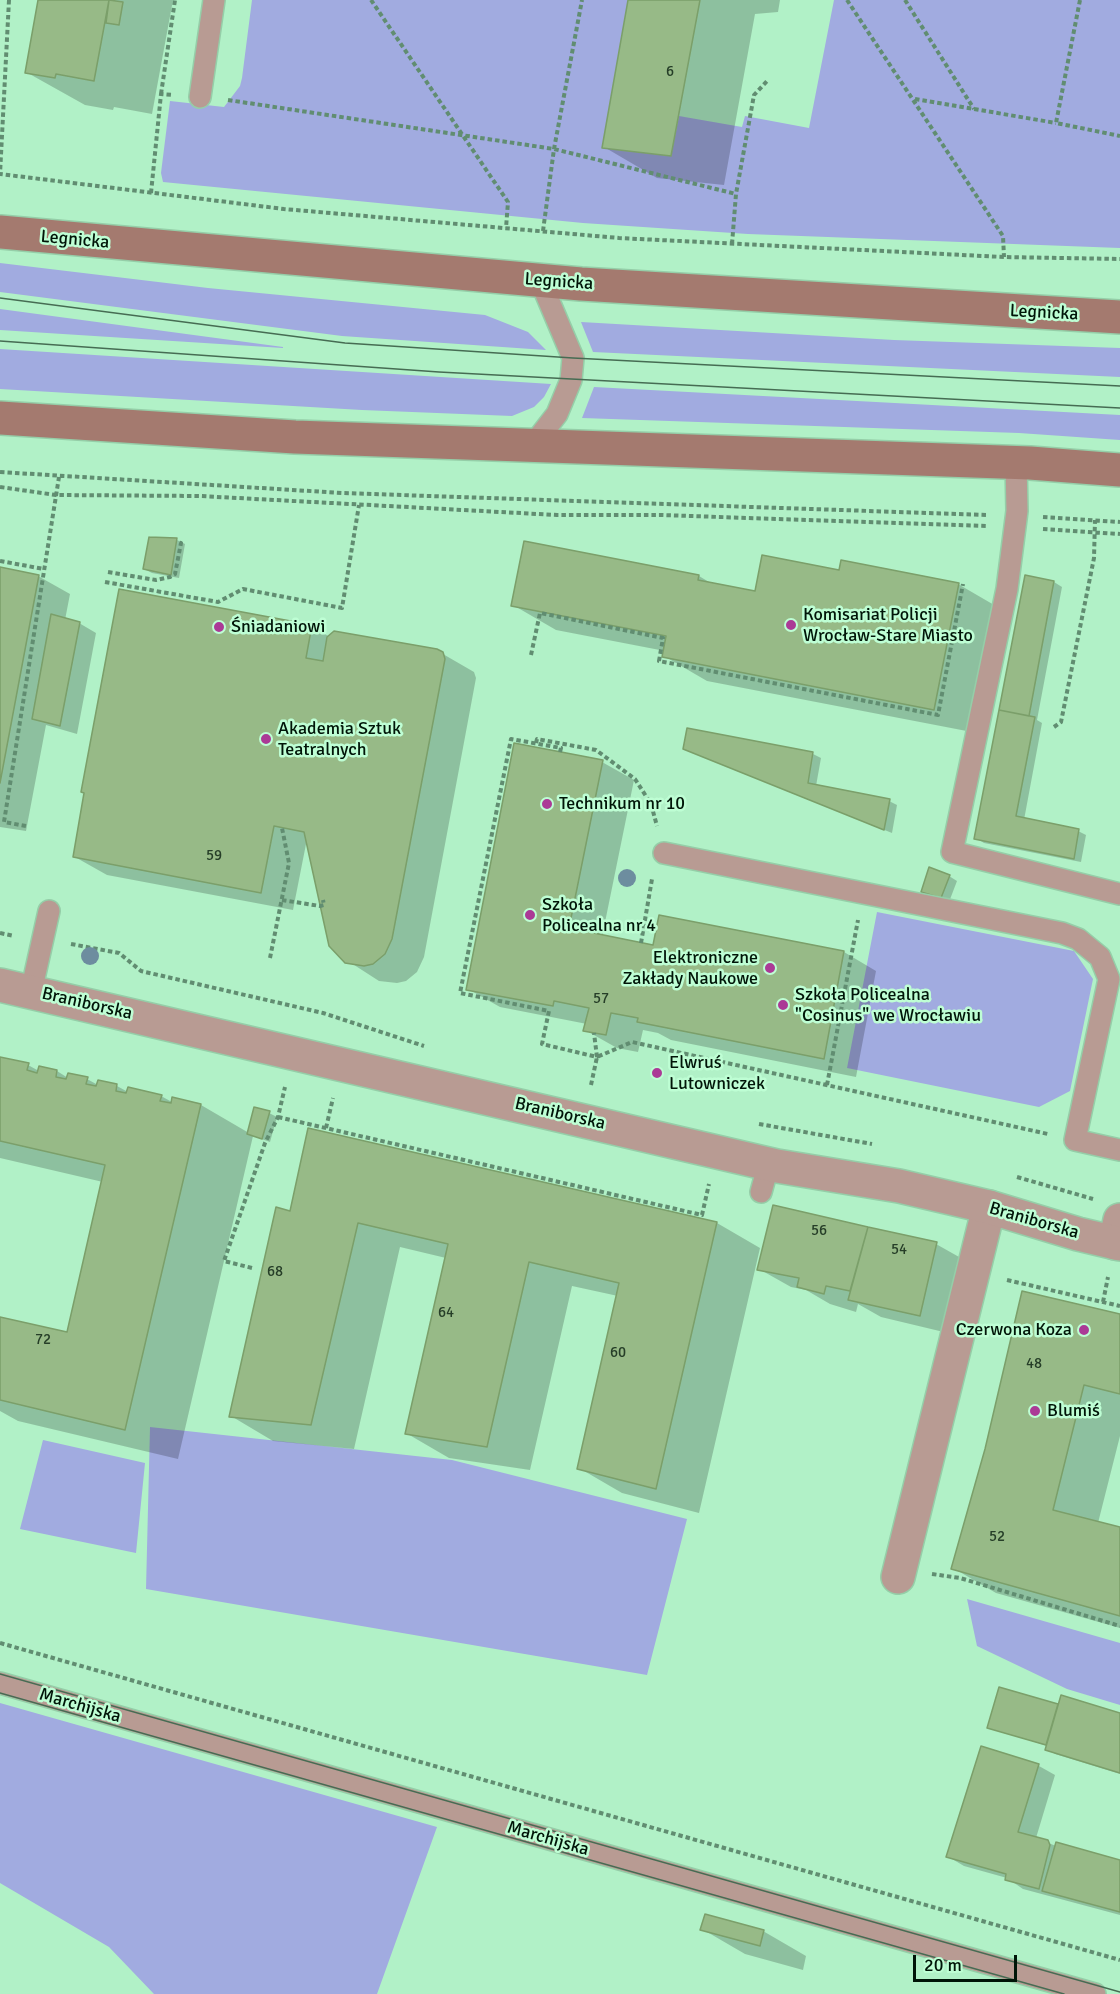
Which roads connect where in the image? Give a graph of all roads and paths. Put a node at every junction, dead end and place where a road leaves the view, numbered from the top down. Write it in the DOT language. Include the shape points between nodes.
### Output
graph roads {
  1 [pos="9,0"];
  2 [pos="175,0"];
  3 [pos="213,0"];
  4 [pos="371,0"];
  5 [pos="582,0"];
  6 [pos="847,0"];
  7 [pos="905,0"];
  8 [pos="1080,0"];
  9 [pos="767,81"];
  10 [pos="161,94"];
  11 [pos="200,97"];
  12 [pos="914,99"];
  13 [pos="974,110"];
  14 [pos="1056,123"];
  15 [pos="464,135"];
  16 [pos="1120,136"];
  17 [pos="554,149"];
  18 [pos="151,193"];
  19 [pos="736,194"];
  20 [pos="506,228"];
  21 [pos="543,231"];
  22 [pos="0,232"];
  23 [pos="732,244"];
  24 [pos="1004,257"];
  25 [pos="1120,259"];
  26 [pos="540,280"];
  27 [pos="1120,317"];
  28 [pos="0,418"];
  29 [pos="533,445"];
  30 [pos="1016,462"];
  31 [pos="1120,470"];
  32 [pos="0,472"];
  33 [pos="59,477"];
  34 [pos="0,487"];
  35 [pos="56,495"];
  36 [pos="359,505"];
  37 [pos="1095,520"];
  38 [pos="1016,521"];
  39 [pos="1120,522"];
  40 [pos="1095,532"];
  41 [pos="1120,534"];
  42 [pos="177,542"];
  43 [pos="0,561"];
  44 [pos="44,569"];
  45 [pos="108,572"];
  46 [pos="105,582"];
  47 [pos="963,584"];
  48 [pos="531,656"];
  49 [pos="1054,727"];
  50 [pos="536,743"];
  51 [pos="560,752"];
  52 [pos="2,821"];
  53 [pos="26,826"];
  54 [pos="282,828"];
  55 [pos="664,853"];
  56 [pos="862,893"];
  57 [pos="1120,894"];
  58 [pos="282,900"];
  59 [pos="323,900"];
  60 [pos="49,910"];
  61 [pos="0,933"];
  62 [pos="6,934"];
  63 [pos="640,943"];
  64 [pos="61,946"];
  65 [pos="270,958"];
  66 [pos="0,985"];
  67 [pos="31,992"];
  68 [pos="594,1033"];
  69 [pos="426,1047"];
  70 [pos="597,1057"];
  71 [pos="580,1083"];
  72 [pos="591,1085"];
  73 [pos="827,1085"];
  74 [pos="285,1086"];
  75 [pos="602,1088"];
  76 [pos="333,1098"];
  77 [pos="278,1117"];
  78 [pos="758,1124"];
  79 [pos="326,1128"];
  80 [pos="1075,1140"];
  81 [pos="876,1145"];
  82 [pos="1120,1150"];
  83 [pos="1010,1175"];
  84 [pos="710,1181"];
  85 [pos="989,1207"];
  86 [pos="1112,1236"];
  87 [pos="252,1268"];
  88 [pos="1002,1279"];
  89 [pos="1103,1302"];
  90 [pos="1120,1306"];
  91 [pos="932,1574"];
  92 [pos="898,1576"];
  93 [pos="1120,1626"];
  94 [pos="0,1642"];
  95 [pos="0,1683"];
  96 [pos="1120,1960"];
  97 [pos="1095,1994"];
  1 -- 18 [label="path" via="0,174"];
  2 -- 10 [label="path"];
  3 -- 11 [label="lane"];
  4 -- 15 [label="path"];
  5 -- 17 [label="path"];
  6 -- 12 [label="path"];
  7 -- 13 [label="path"];
  8 -- 14 [label="path"];
  9 -- 19 [label="path" via="753,95"];
  10 -- 11 [label="path"];
  10 -- 18 [label="path"];
  11 -- 15 [label="path"];
  12 -- 13 [label="path"];
  12 -- 24 [label="path" via="1003,236"];
  13 -- 14 [label="path"];
  14 -- 16 [label="path"];
  15 -- 17 [label="path"];
  15 -- 20 [label="path" via="508,202"];
  17 -- 19 [label="path"];
  17 -- 21 [label="path"];
  18 -- 20 [label="path"];
  19 -- 23 [label="path"];
  20 -- 21 [label="path"];
  21 -- 23 [label="path"];
  22 -- 26 [label="main road, Legnicka"];
  23 -- 24 [label="path"];
  24 -- 25 [label="path"];
  26 -- 27 [label="main road, Legnicka"];
  26 -- 29 [label="lane" via="573,358 571,380 557,414"];
  28 -- 29 [label="main road" via="295,437"];
  29 -- 30 [label="main road"];
  30 -- 31 [label="main road"];
  30 -- 38 [label="lane"];
  32 -- 33 [label="path"];
  33 -- 35 [label="path"];
  33 -- 38 [label="path"];
  34 -- 35 [label="path"];
  35 -- 36 [label="path" via="200,496"];
  35 -- 44 [label="path"];
  36 -- 38 [label="path" via="557,515"];
  36 -- 46 [label="path" via="342,608 243,589 218,602"];
  37 -- 38 [label="path"];
  37 -- 39 [label="path"];
  37 -- 40 [label="path"];
  38 -- 40 [label="path"];
  38 -- 57 [label="lane" via="1005,600 951,852"];
  40 -- 41 [label="path"];
  40 -- 49 [label="path" via="1094,558 1061,722"];
  42 -- 45 [label="path" via="181,543 176,574 170,577 156,580"];
  43 -- 44 [label="path"];
  44 -- 52 [label="path"];
  47 -- 48 [label="path" via="938,715 659,661 663,638 540,613"];
  50 -- 51 [label="path" via="561,748"];
  50 -- 55 [label="path" via="537,739 596,750 635,779 651,804"];
  50 -- 70 [label="path" via="511,739 460,993 549,1011 542,1044"];
  52 -- 53 [label="path"];
  54 -- 58 [label="path" via="289,863"];
  55 -- 56 [label="lane"];
  55 -- 63 [label="path" via="657,856"];
  56 -- 73 [label="path"];
  56 -- 80 [label="lane" via="1062,933 1078,939 1100,957 1109,979"];
  58 -- 59 [label="path" via="320,906 324,905"];
  58 -- 65 [label="path"];
  60 -- 67 [label="lane"];
  61 -- 62 [label="path"];
  64 -- 69 [label="path" via="77,943 119,953 141,971 323,1013"];
  66 -- 67 [label="street, Braniborska"];
  67 -- 85 [label="street, Braniborska" via="765,1178 899,1186"];
  68 -- 70 [label="path"];
  70 -- 72 [label="path"];
  70 -- 73 [label="path" via="632,1042"];
  71 -- 72 [label="path"];
  72 -- 75 [label="path"];
  73 -- 80 [label="path"];
  74 -- 77 [label="path"];
  76 -- 79 [label="path"];
  77 -- 79 [label="path"];
  77 -- 87 [label="path" via="265,1143 224,1261"];
  78 -- 81 [label="path"];
  79 -- 84 [label="path" via="702,1215"];
  80 -- 82 [label="lane"];
  83 -- 86 [label="path"];
  85 -- 86 [label="street, Braniborska"];
  85 -- 92 [label="street"];
  86 -- 89 [label="path"];
  88 -- 89 [label="path"];
  89 -- 90 [label="path"];
  91 -- 93 [label="path" via="960,1578"];
  94 -- 96 [label="path"];
  95 -- 97 [label="lane, Marchijska"];
}
